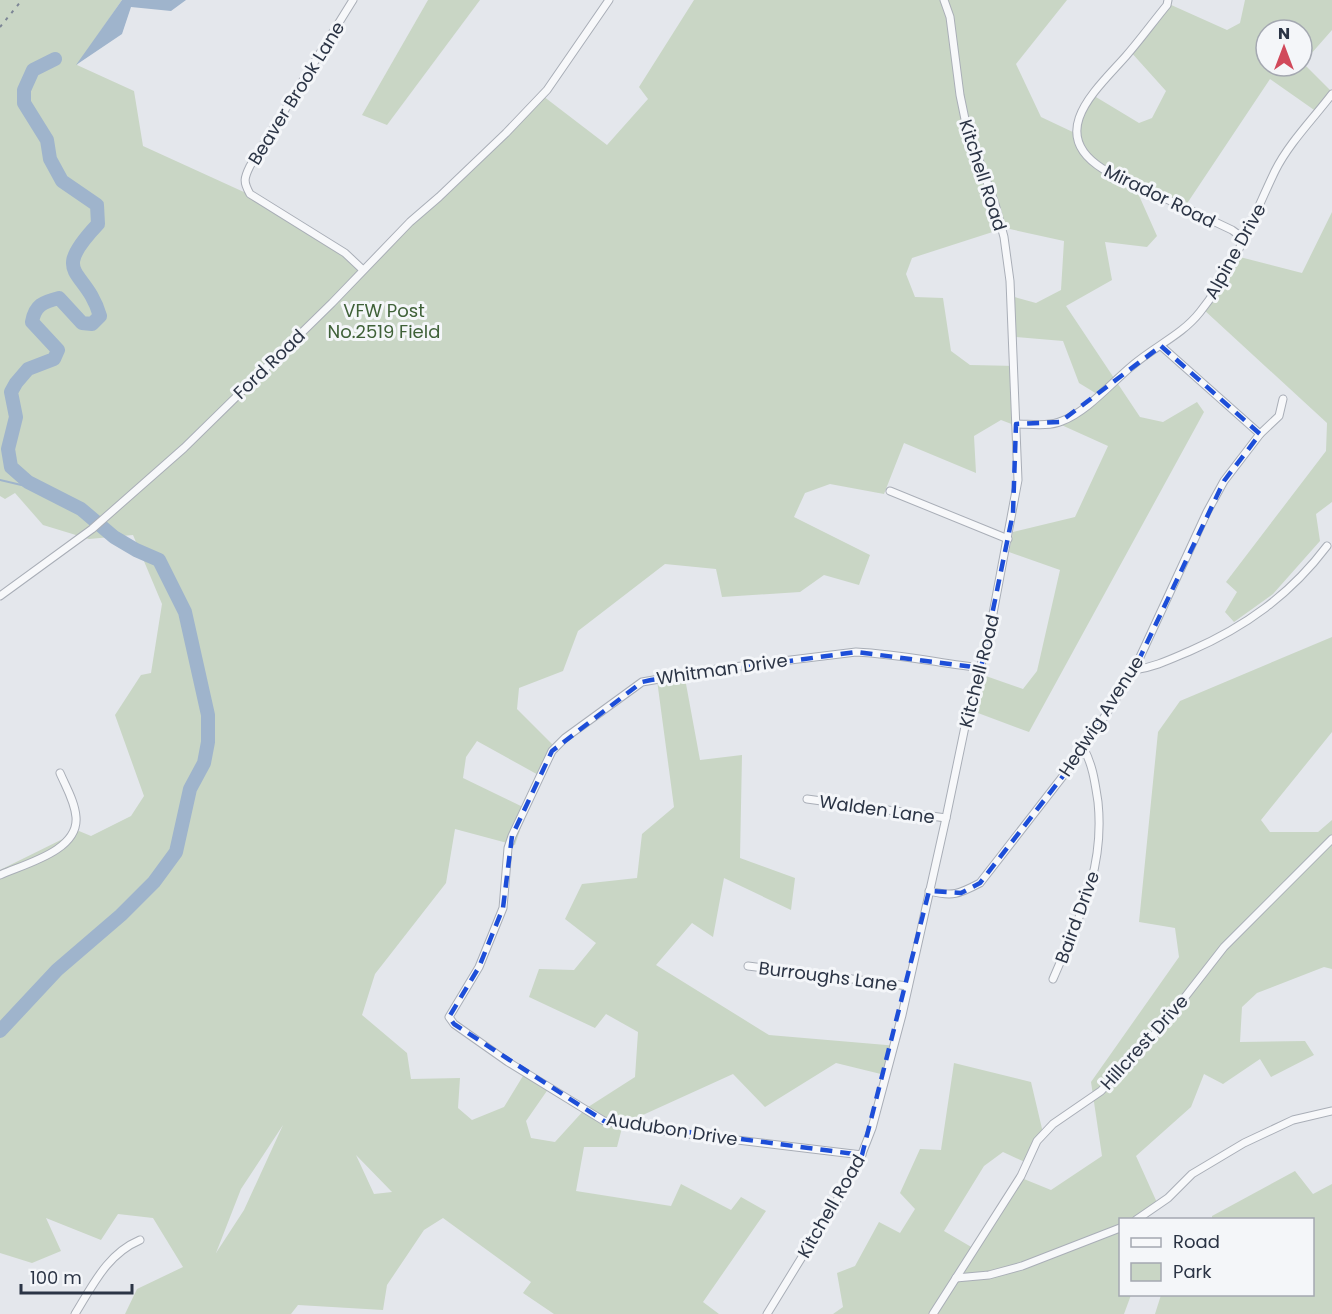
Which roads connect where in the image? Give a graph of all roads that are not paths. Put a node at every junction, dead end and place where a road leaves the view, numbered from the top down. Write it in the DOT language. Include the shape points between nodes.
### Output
graph roads {
  1 [pos="353,0"];
  2 [pos="609,0"];
  3 [pos="944,0"];
  4 [pos="1168,0"];
  5 [pos="1332,94"];
  6 [pos="1243,238"];
  7 [pos="363,270"];
  8 [pos="1161,346"];
  9 [pos="1283,399"];
  10 [pos="1016,424"];
  11 [pos="1260,434"];
  12 [pos="890,491"];
  13 [pos="1008,539"];
  14 [pos="1327,546"];
  15 [pos="0,596"];
  16 [pos="981,668"];
  17 [pos="1134,670"];
  18 [pos="1084,749"];
  19 [pos="60,773"];
  20 [pos="807,799"];
  21 [pos="946,818"];
  22 [pos="1332,839"];
  23 [pos="0,875"];
  24 [pos="929,891"];
  25 [pos="748,966"];
  26 [pos="1053,979"];
  27 [pos="908,986"];
  28 [pos="453,1010"];
  29 [pos="1332,1111"];
  30 [pos="862,1155"];
  31 [pos="1139,1218"];
  32 [pos="1119,1228"];
  33 [pos="140,1240"];
  34 [pos="956,1278"];
  35 [pos="75,1314"];
  36 [pos="767,1314"];
  37 [pos="933,1314"];
  1 -- 7 [label="street, Beaver Brook Lane" via="244,176 244,184 250,194 345,253"];
  2 -- 7 [label="street, Ford Road" via="532,107"];
  3 -- 10 [label="street, Kitchell Road" via="966,124 1004,237 1010,281"];
  4 -- 6 [label="street, Mirador Road" via="1084,105 1077,121 1077,141 1084,154 1102,169"];
  5 -- 6 [label="street, Alpine Drive" via="1276,170"];
  6 -- 8 [label="street, Alpine Drive" via="1223,281 1200,312"];
  7 -- 15 [label="street, Ford Road" via="183,448 92,529"];
  8 -- 10 [label="street, Alpine Drive" via="1060,422"];
  8 -- 11 [label="street"];
  9 -- 11 [label="street, Hedwig Avenue" via="1279,416"];
  10 -- 13 [label="street, Kitchell Road" via="1018,480"];
  11 -- 17 [label="street, Hedwig Avenue" via="1224,481 1207,512"];
  12 -- 13 [label="street"];
  13 -- 16 [label="street, Kitchell Road"];
  14 -- 17 [label="street" via="1289,589 1240,627 1153,668"];
  16 -- 21 [label="street, Kitchell Road" via="960,743"];
  16 -- 28 [label="street, Whitman Drive" via="856,652 642,682 552,751 508,848 503,908 493,935"];
  17 -- 18 [label="street, Hedwig Avenue"];
  18 -- 24 [label="street, Hedwig Avenue" via="980,883 947,896"];
  18 -- 26 [label="street, Baird Drive" via="1096,787 1098,849 1091,887"];
  19 -- 23 [label="street" via="76,817 71,837 59,849"];
  20 -- 21 [label="street, Walden Lane"];
  21 -- 24 [label="street, Kitchell Road"];
  22 -- 34 [label="street, Hillcrest Drive" via="1224,947 1164,1024 1101,1092 1053,1124 1037,1141 1021,1176"];
  24 -- 27 [label="street, Kitchell Road"];
  25 -- 27 [label="street, Burroughs Lane"];
  27 -- 30 [label="street, Kitchell Road"];
  28 -- 30 [label="street, Audubon Drive" via="449,1017 454,1024 603,1121"];
  29 -- 31 [label="street" via="1293,1120 1244,1143 1192,1174 1168,1198"];
  30 -- 36 [label="street, Kitchell Road"];
  32 -- 34 [label="street" via="1022,1266"];
  33 -- 35 [label="street" via="107,1264"];
  34 -- 37 [label="street, Hillcrest Drive"];
}
